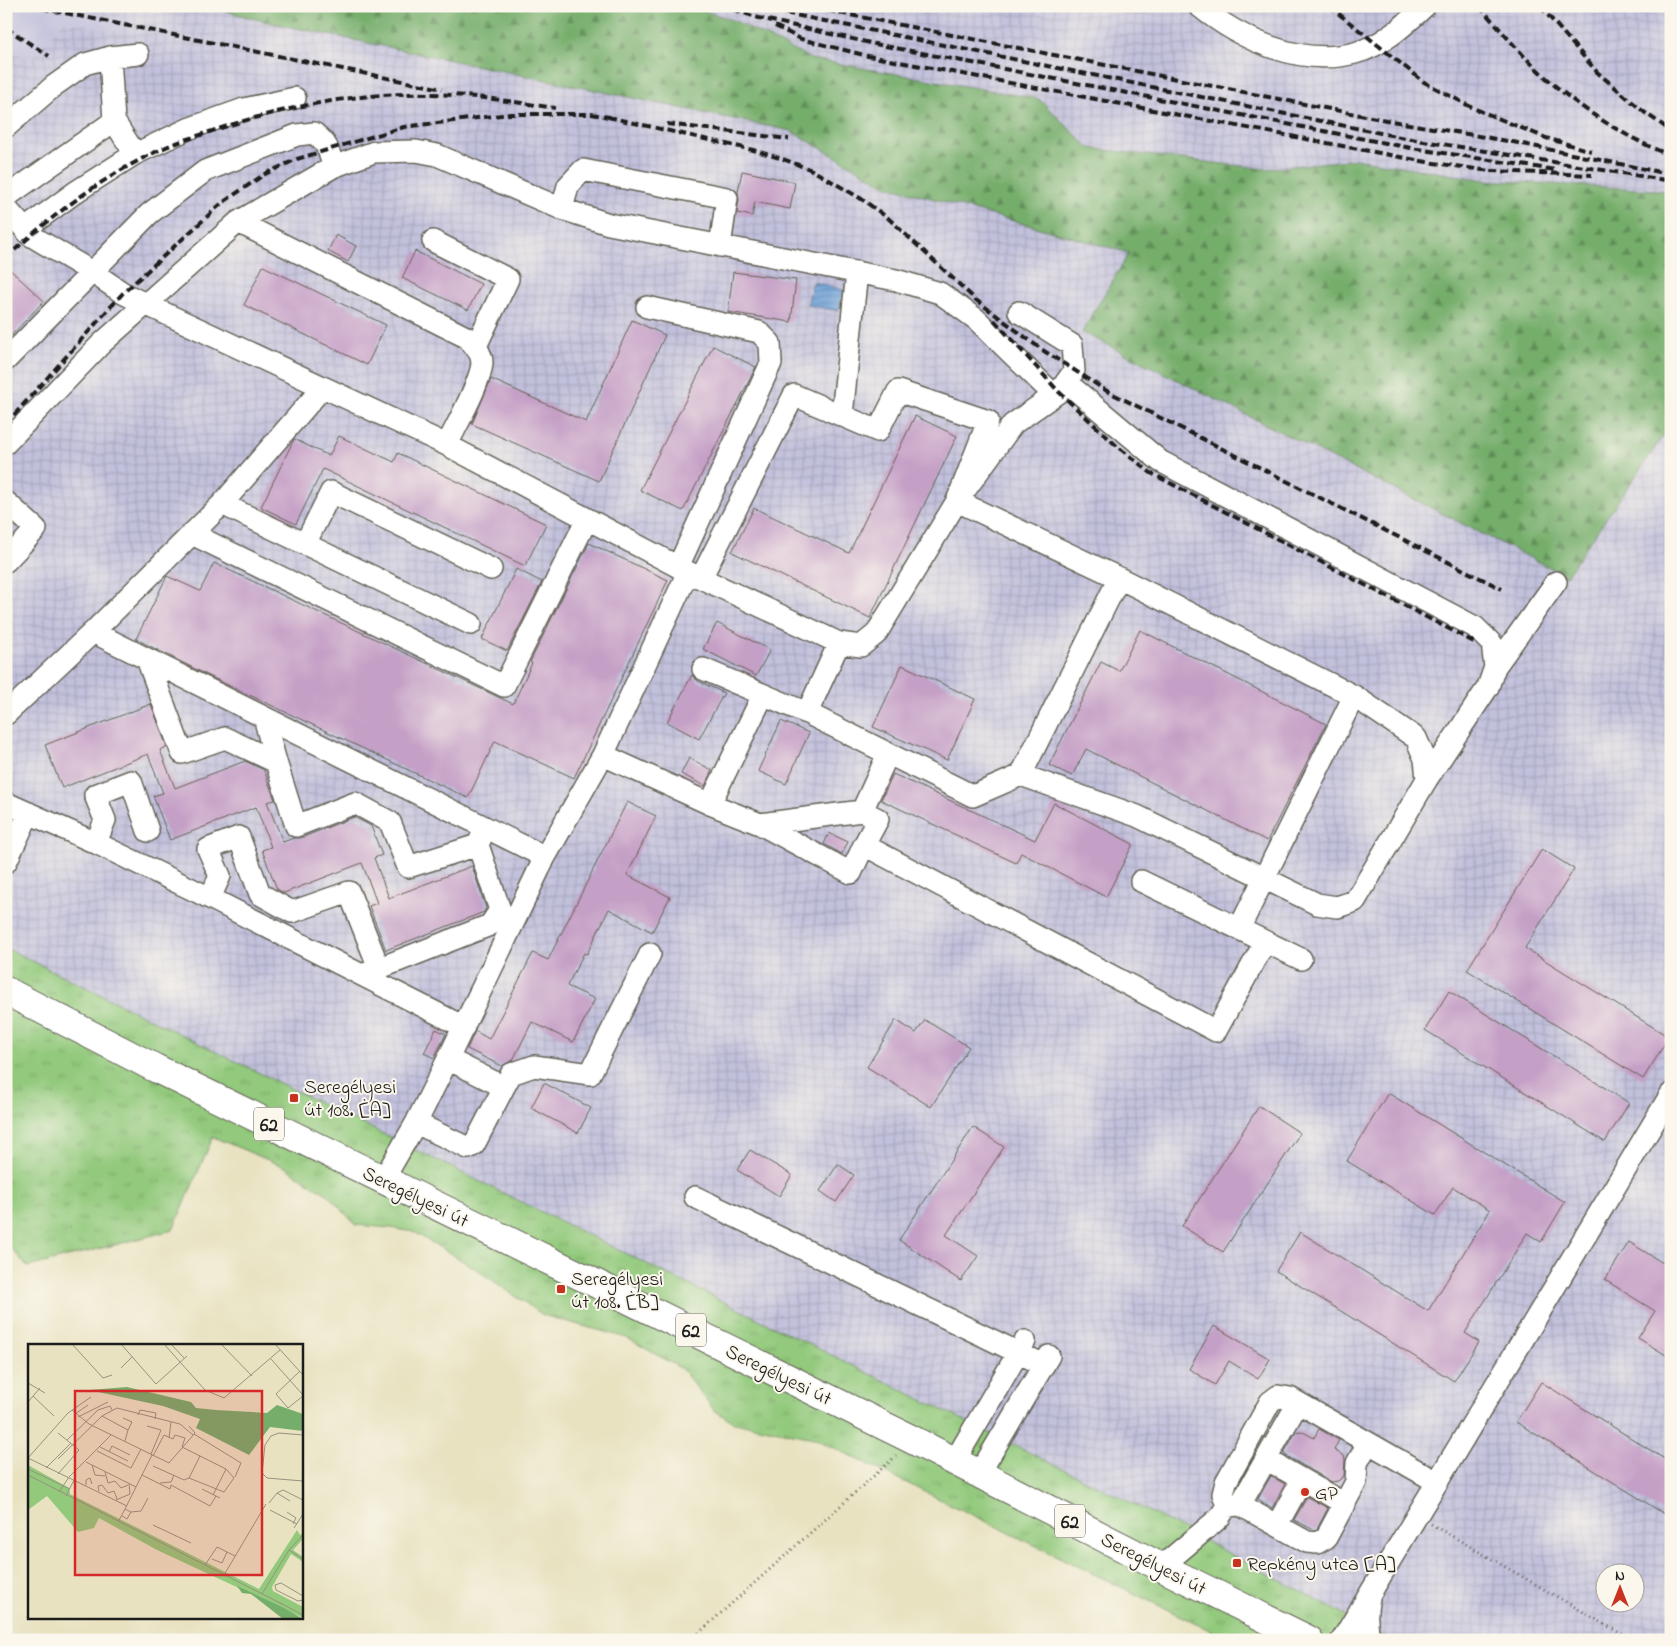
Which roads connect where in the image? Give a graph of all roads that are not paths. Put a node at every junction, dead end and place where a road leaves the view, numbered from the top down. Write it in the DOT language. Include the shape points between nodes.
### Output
graph roads {
  1 [pos="1199,6"];
  2 [pos="1425,6"];
  3 [pos="138,54"];
  4 [pos="110,57"];
  5 [pos="295,98"];
  6 [pos="114,121"];
  7 [pos="6,127"];
  8 [pos="135,154"];
  9 [pos="333,166"];
  10 [pos="6,197"];
  11 [pos="6,208"];
  12 [pos="562,209"];
  13 [pos="238,222"];
  14 [pos="25,229"];
  15 [pos="433,241"];
  16 [pos="720,246"];
  17 [pos="92,272"];
  18 [pos="858,272"];
  19 [pos="144,304"];
  20 [pos="647,307"];
  21 [pos="1019,312"];
  22 [pos="476,346"];
  23 [pos="6,360"];
  24 [pos="322,388"];
  25 [pos="1060,389"];
  26 [pos="842,415"];
  27 [pos="6,443"];
  28 [pos="447,445"];
  29 [pos="957,501"];
  30 [pos="6,502"];
  31 [pos="222,504"];
  32 [pos="587,519"];
  33 [pos="192,534"];
  34 [pos="305,544"];
  35 [pos="6,561"];
  36 [pos="491,569"];
  37 [pos="689,572"];
  38 [pos="1119,578"];
  39 [pos="1556,582"];
  40 [pos="470,624"];
  41 [pos="93,632"];
  42 [pos="839,643"];
  43 [pos="147,659"];
  44 [pos="1496,667"];
  45 [pos="704,670"];
  46 [pos="763,695"];
  47 [pos="1354,696"];
  48 [pos="806,713"];
  49 [pos="6,714"];
  50 [pos="264,717"];
  51 [pos="888,754"];
  52 [pos="603,756"];
  53 [pos="276,762"];
  54 [pos="1021,775"];
  55 [pos="1427,779"];
  56 [pos="6,803"];
  57 [pos="710,804"];
  58 [pos="862,811"];
  59 [pos="29,813"];
  60 [pos="760,824"];
  61 [pos="148,831"];
  62 [pos="482,837"];
  63 [pos="96,843"];
  64 [pos="864,845"];
  65 [pos="545,858"];
  66 [pos="6,862"];
  67 [pos="1263,877"];
  68 [pos="1141,881"];
  69 [pos="210,898"];
  70 [pos="1239,929"];
  71 [pos="1265,942"];
  72 [pos="650,954"];
  73 [pos="1301,959"];
  74 [pos="370,972"];
  75 [pos="6,991"];
  76 [pos="464,1027"];
  77 [pos="448,1059"];
  78 [pos="504,1087"];
  79 [pos="1671,1094"];
  80 [pos="416,1123"];
  81 [pos="383,1180"];
  82 [pos="695,1197"];
  83 [pos="1023,1347"];
  84 [pos="1298,1403"];
  85 [pos="1368,1443"];
  86 [pos="1266,1459"];
  87 [pos="954,1462"];
  88 [pos="979,1474"];
  89 [pos="1302,1480"];
  90 [pos="1437,1482"];
  91 [pos="1345,1504"];
  92 [pos="1234,1505"];
  93 [pos="1277,1525"];
  94 [pos="1161,1567"];
  95 [pos="1372,1591"];
  96 [pos="1309,1640"];
  97 [pos="1342,1640"];
  98 [pos="1370,1640"];
  1 -- 2 [label="lane" via="1242,35 1270,47 1333,57 1357,53 1375,44 1394,33"];
  3 -- 4 [label="lane"];
  4 -- 6 [label="lane"];
  4 -- 7 [label="lane" via="85,64"];
  5 -- 8 [label="lane" via="244,109 188,129"];
  6 -- 8 [label="lane"];
  6 -- 10 [label="lane"];
  8 -- 14 [label="lane" via="76,191"];
  9 -- 12 [label="lane" via="374,152 416,151 437,155"];
  9 -- 13 [label="lane"];
  9 -- 17 [label="lane" via="324,141 314,133 297,135 205,171 149,214"];
  11 -- 14 [label="lane"];
  12 -- 16 [label="lane" via="609,224"];
  12 -- 16 [label="lane" via="568,186 583,170 727,198"];
  13 -- 19 [label="lane"];
  13 -- 22 [label="lane" via="466,337"];
  14 -- 17 [label="lane"];
  15 -- 22 [label="lane" via="508,279"];
  16 -- 18 [label="lane"];
  17 -- 19 [label="lane"];
  17 -- 23 [label="lane"];
  18 -- 25 [label="lane" via="940,293"];
  18 -- 26 [label="lane"];
  19 -- 24 [label="lane"];
  19 -- 27 [label="lane"];
  20 -- 37 [label="lane" via="758,332 770,343 772,363"];
  21 -- 25 [label="lane" via="1072,345 1074,371"];
  22 -- 28 [label="lane" via="482,361 480,376"];
  24 -- 28 [label="lane"];
  24 -- 31 [label="lane"];
  25 -- 29 [label="lane" via="1013,424"];
  25 -- 44 [label="lane" via="1160,461 1475,627 1492,644"];
  26 -- 29 [label="lane" via="878,431 898,391 988,421"];
  26 -- 37 [label="lane" via="794,395"];
  28 -- 32 [label="lane"];
  29 -- 38 [label="lane"];
  29 -- 42 [label="lane" via="876,634 861,646"];
  30 -- 35 [label="lane" via="36,529"];
  31 -- 33 [label="lane"];
  31 -- 34 [label="lane"];
  32 -- 33 [label="lane" via="504,686"];
  32 -- 37 [label="lane"];
  33 -- 41 [label="lane"];
  34 -- 36 [label="lane" via="331,492"];
  34 -- 40 [label="lane"];
  37 -- 42 [label="lane"];
  37 -- 52 [label="lane"];
  38 -- 47 [label="lane"];
  38 -- 54 [label="lane"];
  39 -- 44 [label="lane"];
  41 -- 43 [label="lane"];
  41 -- 49 [label="lane"];
  42 -- 48 [label="lane"];
  43 -- 50 [label="lane"];
  43 -- 53 [label="lane" via="182,753 224,738"];
  44 -- 55 [label="lane" via="1488,686"];
  45 -- 46 [label="lane"];
  46 -- 48 [label="lane"];
  46 -- 57 [label="lane"];
  47 -- 55 [label="lane" via="1416,738 1425,759"];
  47 -- 67 [label="lane"];
  48 -- 51 [label="lane"];
  50 -- 53 [label="lane"];
  50 -- 62 [label="lane"];
  51 -- 54 [label="lane" via="973,796"];
  51 -- 58 [label="lane"];
  52 -- 57 [label="lane"];
  52 -- 65 [label="lane"];
  53 -- 62 [label="lane" via="296,826 355,803 390,822 408,867"];
  54 -- 67 [label="lane" via="1137,816"];
  55 -- 67 [label="lane" via="1355,901 1337,907 1317,904"];
  56 -- 59 [label="lane"];
  57 -- 60 [label="lane"];
  58 -- 60 [label="lane"];
  58 -- 64 [label="lane" via="878,819"];
  59 -- 63 [label="lane"];
  59 -- 66 [label="lane"];
  60 -- 64 [label="lane" via="850,873"];
  61 -- 63 [label="lane" via="131,781 95,795 105,820"];
  62 -- 65 [label="lane"];
  62 -- 74 [label="lane" via="500,910 490,925"];
  63 -- 69 [label="lane"];
  64 -- 71 [label="lane" via="1216,1031"];
  65 -- 76 [label="lane"];
  67 -- 70 [label="lane"];
  68 -- 70 [label="lane"];
  69 -- 74 [label="lane"];
  69 -- 74 [label="lane" via="220,876 208,849 239,837 260,894 292,912 349,892"];
  70 -- 71 [label="lane"];
  71 -- 73 [label="lane"];
  72 -- 78 [label="lane" via="590,1074 534,1066 511,1074"];
  74 -- 76 [label="lane"];
  75 -- 81 [label="main road, Seregélyesi út / 62"];
  76 -- 77 [label="lane"];
  77 -- 78 [label="lane"];
  77 -- 80 [label="lane"];
  78 -- 80 [label="lane" via="474,1145 468,1148"];
  79 -- 90 [label="lane"];
  80 -- 81 [label="lane"];
  81 -- 87 [label="main road, Seregélyesi út / 62"];
  82 -- 83 [label="lane"];
  83 -- 87 [label="lane"];
  83 -- 88 [label="lane" via="1047,1360"];
  84 -- 85 [label="lane"];
  84 -- 86 [label="lane"];
  84 -- 92 [label="lane" via="1278,1396 1270,1402 1226,1482 1223,1494"];
  85 -- 90 [label="lane"];
  85 -- 91 [label="lane" via="1357,1463 1356,1482"];
  86 -- 89 [label="lane"];
  86 -- 92 [label="lane"];
  87 -- 88 [label="main road, Seregélyesi út / 62"];
  88 -- 94 [label="main road, Seregélyesi út / 62"];
  89 -- 91 [label="lane"];
  89 -- 93 [label="lane"];
  90 -- 95 [label="lane"];
  91 -- 93 [label="lane" via="1326,1538 1317,1543 1307,1542"];
  92 -- 93 [label="lane"];
  92 -- 94 [label="lane"];
  94 -- 96 [label="main road, Seregélyesi út / 62"];
  95 -- 97 [label="lane"];
  95 -- 98 [label="lane" via="1366,1609"];
}
